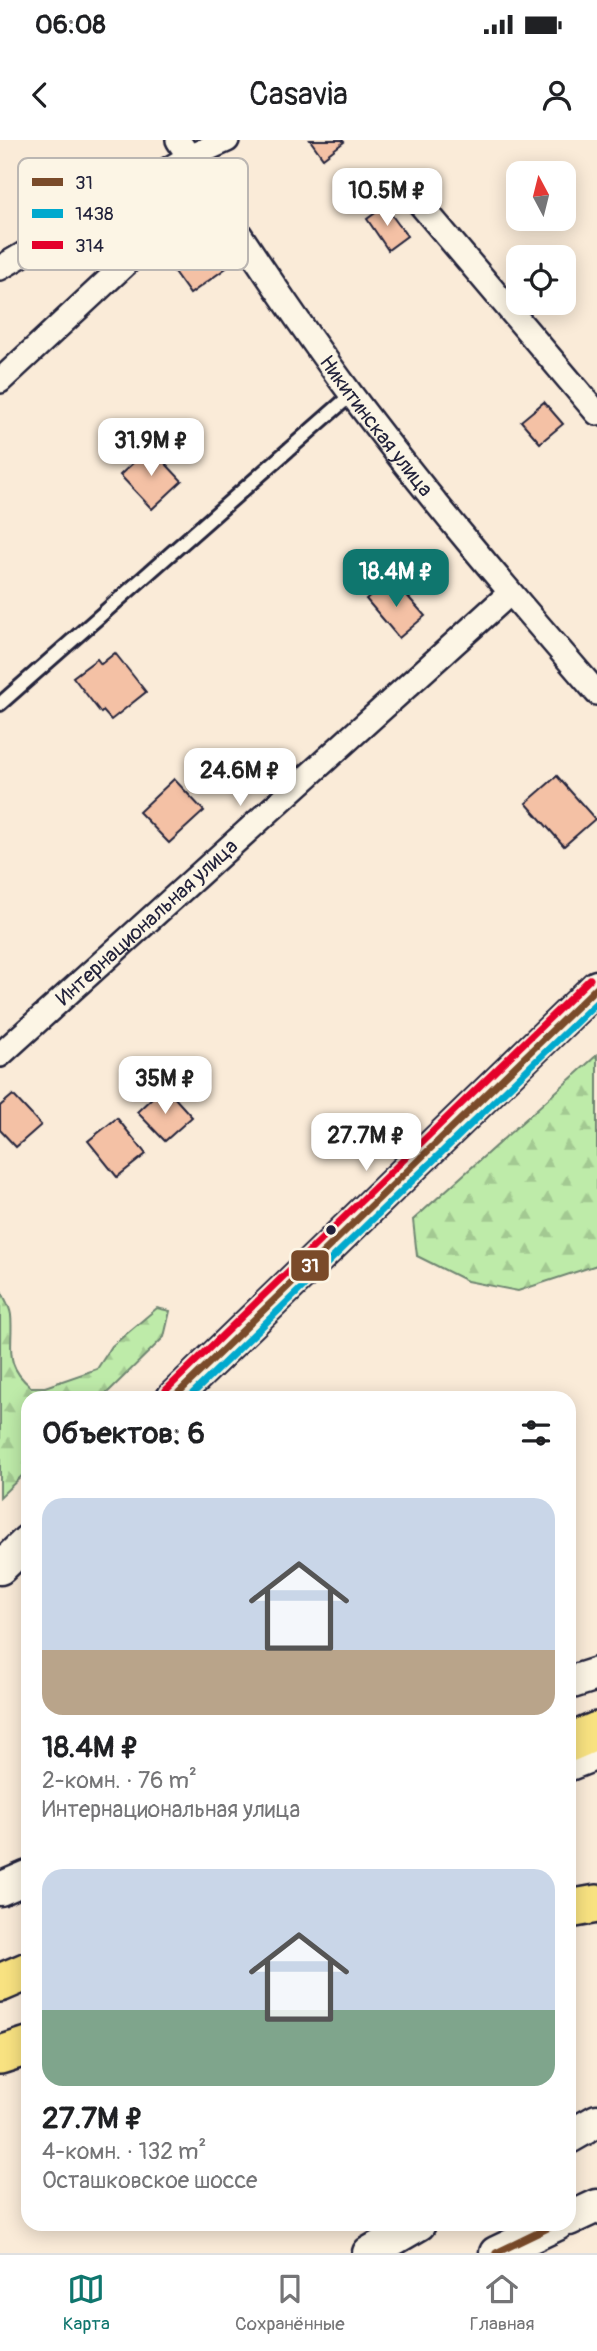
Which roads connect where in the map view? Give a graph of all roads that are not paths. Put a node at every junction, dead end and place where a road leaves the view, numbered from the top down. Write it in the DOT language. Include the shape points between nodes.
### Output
graph roads {
  1 [pos="227,140"];
  2 [pos="184,149"];
  3 [pos="404,185"];
  4 [pos="248,246"];
  5 [pos="18,256"];
  6 [pos="0,268"];
  7 [pos="119,270"];
  8 [pos="0,381"];
  9 [pos="352,394"];
  10 [pos="597,412"];
  11 [pos="510,593"];
  12 [pos="597,693"];
  13 [pos="0,704"];
  14 [pos="597,987"];
  15 [pos="0,1055"];
  16 [pos="180,1391"];
  17 [pos="21,1548"];
  18 [pos="0,1568"];
  19 [pos="597,1674"];
  20 [pos="576,1681"];
  21 [pos="597,1731"];
  22 [pos="576,1740"];
  23 [pos="597,1754"];
  24 [pos="576,1762"];
  25 [pos="21,1880"];
  26 [pos="0,1889"];
  27 [pos="597,1904"];
  28 [pos="576,1908"];
  29 [pos="21,1974"];
  30 [pos="0,1983"];
  31 [pos="21,2048"];
  32 [pos="0,2055"];
  33 [pos="597,2121"];
  34 [pos="576,2133"];
  35 [pos="597,2206"];
  36 [pos="576,2216"];
  37 [pos="407,2231"];
  38 [pos="542,2231"];
  39 [pos="369,2253"];
  40 [pos="496,2253"];
  1 -- 2 [label="street"];
  3 -- 10 [label="street"];
  4 -- 9 [label="street, Никитинская улица"];
  5 -- 6 [label="street"];
  7 -- 8 [label="street"];
  9 -- 11 [label="street, Никитинская улица"];
  9 -- 13 [label="lane"];
  11 -- 12 [label="street, Никитинская улица"];
  11 -- 15 [label="street, Интернациональная улица"];
  14 -- 16 [label="main road"];
  17 -- 18 [label="main road"];
  19 -- 20 [label="main road"];
  21 -- 22 [label="main road"];
  23 -- 24 [label="main road"];
  25 -- 26 [label="main road"];
  27 -- 28 [label="main road"];
  29 -- 30 [label="main road"];
  31 -- 32 [label="main road"];
  33 -- 34 [label="main road"];
  35 -- 36 [label="main road"];
  37 -- 39 [label="main road"];
  38 -- 40 [label="main road"];
}
